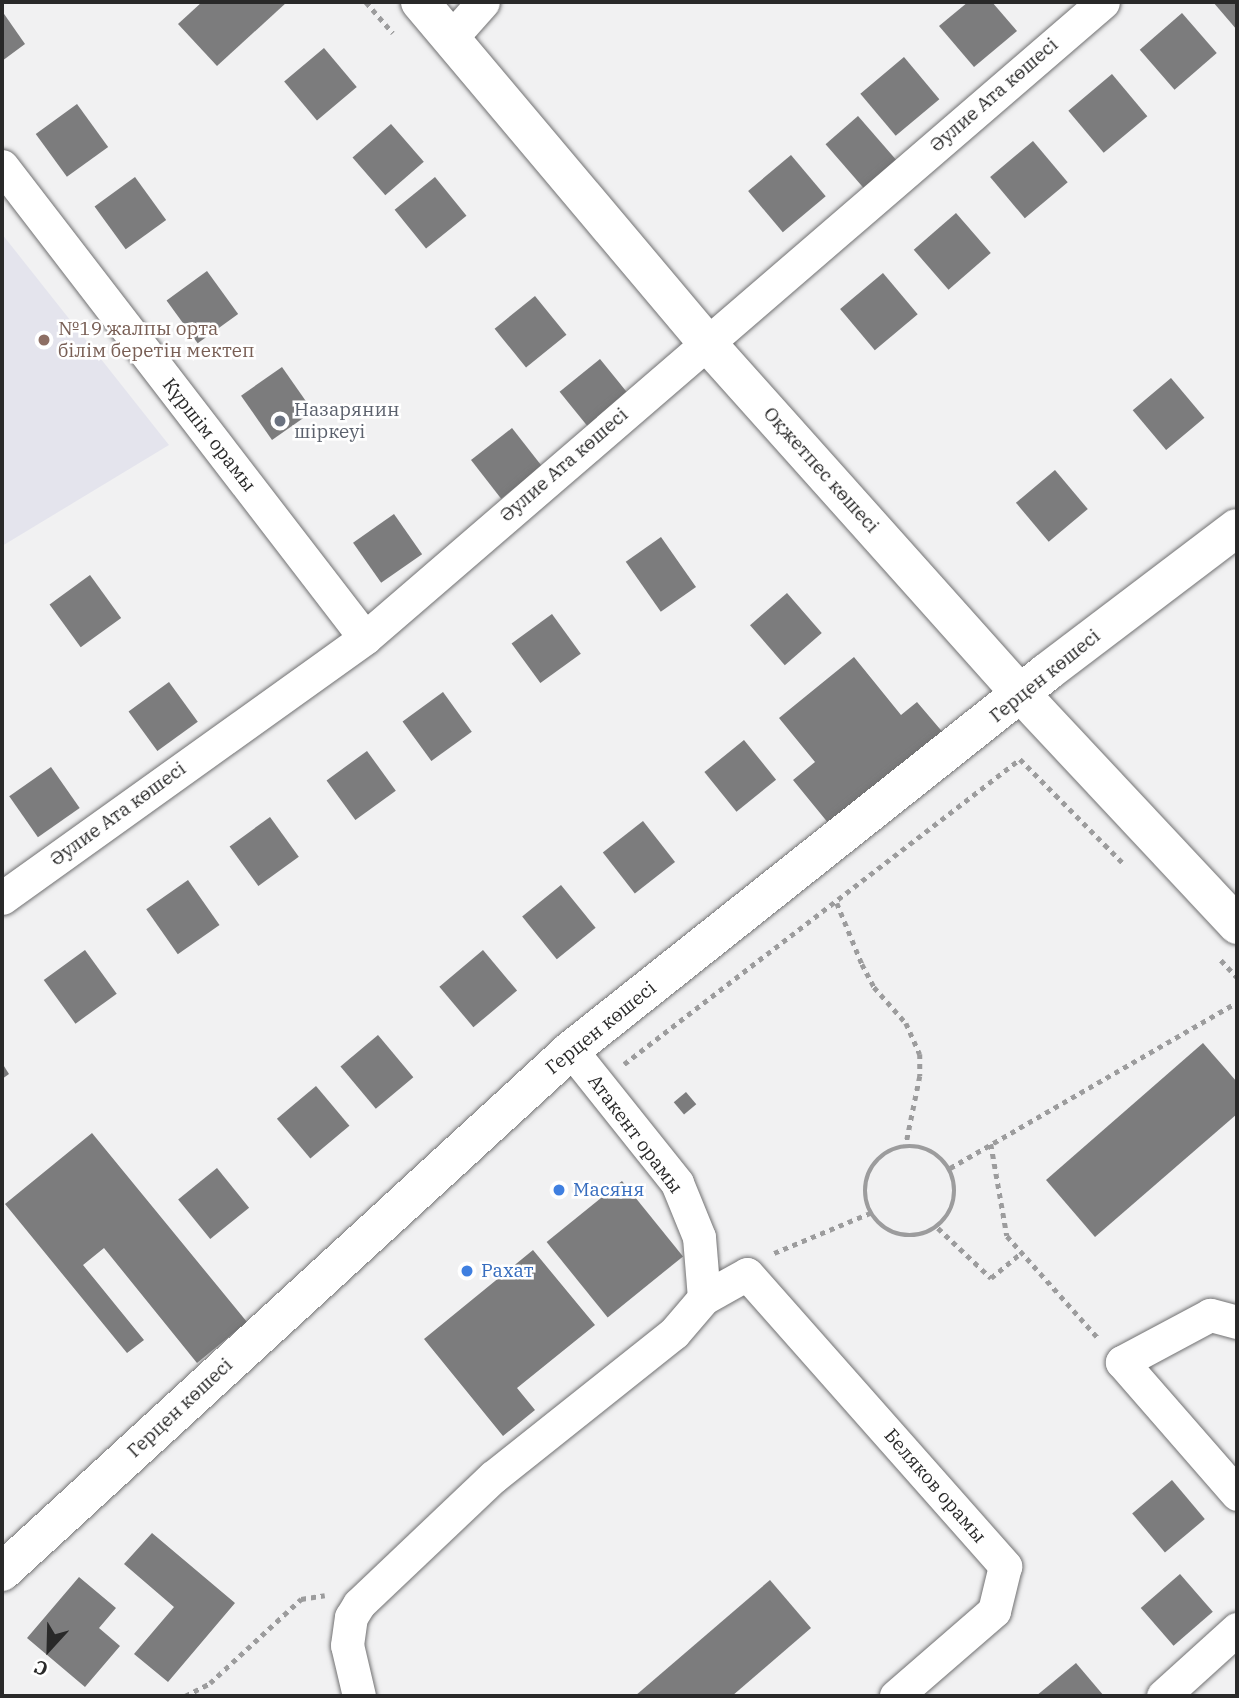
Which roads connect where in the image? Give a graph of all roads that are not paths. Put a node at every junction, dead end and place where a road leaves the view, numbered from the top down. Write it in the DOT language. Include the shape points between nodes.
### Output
graph roads {
  1 [pos="420,2"];
  2 [pos="483,2"];
  3 [pos="1103,2"];
  4 [pos="451,38"];
  5 [pos="2,166"];
  6 [pos="706,342"];
  7 [pos="1237,528"];
  8 [pos="365,638"];
  9 [pos="1022,695"];
  10 [pos="2,898"];
  11 [pos="1227,941"];
  12 [pos="571,1050"];
  13 [pos="704,1298"];
  14 [pos="1237,1322"];
  15 [pos="1237,1494"];
  16 [pos="2,1572"];
  17 [pos="1237,1629"];
  18 [pos="359,1696"];
  19 [pos="896,1696"];
  20 [pos="1163,1696"];
  1 -- 4 [label="street, Оқжетпес көшесі"];
  2 -- 4 [label="street"];
  3 -- 6 [label="street, Әулие Ата көшесі"];
  4 -- 6 [label="street, Оқжетпес көшесі"];
  5 -- 8 [label="street, Күршім орамы"];
  6 -- 8 [label="street, Әулие Ата көшесі"];
  6 -- 9 [label="street, Оқжетпес көшесі"];
  7 -- 9 [label="street, Герцен көшесі"];
  8 -- 10 [label="street, Әулие Ата көшесі"];
  9 -- 11 [label="street, Оқжетпес көшесі"];
  9 -- 12 [label="street, Герцен көшесі"];
  12 -- 13 [label="street, Атакент орамы" via="677,1183 699,1237"];
  12 -- 16 [label="street, Герцен көшесі"];
  13 -- 18 [label="street" via="674,1333 493,1477 374,1589 351,1617 347,1645"];
  13 -- 19 [label="street, Беляков орамы" via="747,1274 1005,1566 994,1611"];
  14 -- 15 [label="street" via="1210,1315 1122,1362"];
  17 -- 20 [label="street"];
}
